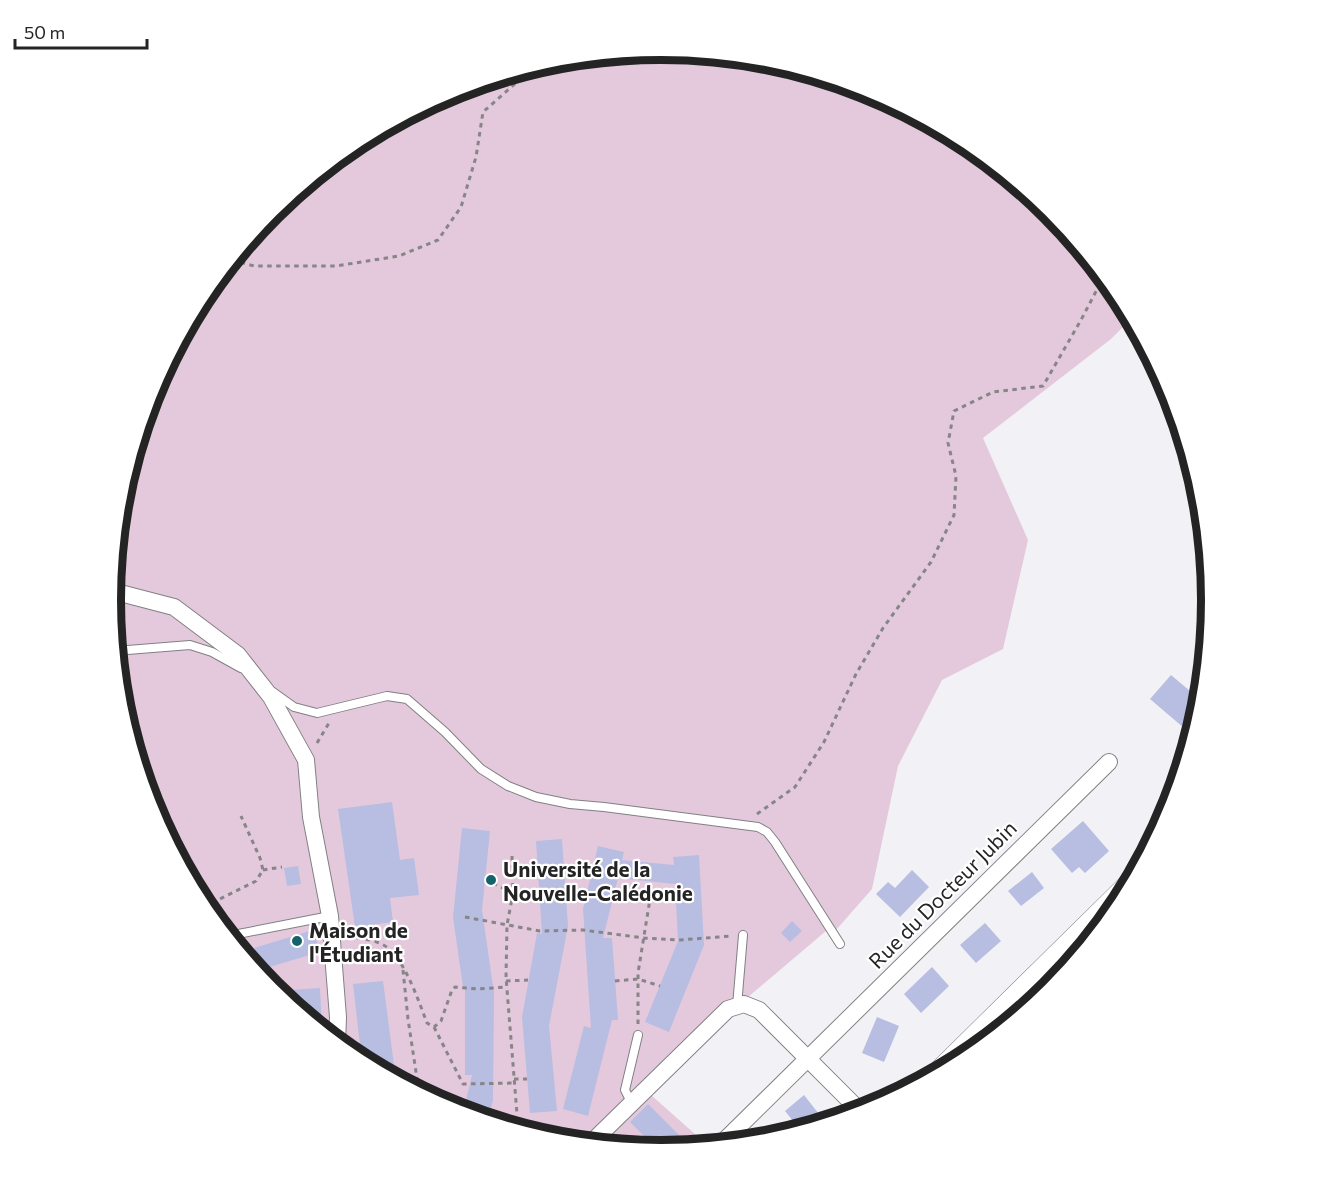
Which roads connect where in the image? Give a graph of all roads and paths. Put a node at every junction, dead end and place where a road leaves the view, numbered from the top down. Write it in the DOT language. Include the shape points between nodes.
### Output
graph roads {
  1 [pos="521,78"];
  2 [pos="240,262"];
  3 [pos="1100,284"];
  4 [pos="121,594"];
  5 [pos="124,650"];
  6 [pos="258,679"];
  7 [pos="338,709"];
  8 [pos="306,760"];
  9 [pos="1108,762"];
  10 [pos="242,816"];
  11 [pos="744,825"];
  12 [pos="512,856"];
  13 [pos="282,867"];
  14 [pos="262,870"];
  15 [pos="485,879"];
  16 [pos="615,890"];
  17 [pos="513,893"];
  18 [pos="540,894"];
  19 [pos="676,896"];
  20 [pos="650,899"];
  21 [pos="213,902"];
  22 [pos="1109,903"];
  23 [pos="330,916"];
  24 [pos="465,917"];
  25 [pos="507,925"];
  26 [pos="237,934"];
  27 [pos="331,935"];
  28 [pos="743,935"];
  29 [pos="644,938"];
  30 [pos="840,944"];
  31 [pos="403,968"];
  32 [pos="528,980"];
  33 [pos="638,980"];
  34 [pos="506,981"];
  35 [pos="615,981"];
  36 [pos="660,986"];
  37 [pos="506,987"];
  38 [pos="737,1006"];
  39 [pos="434,1027"];
  40 [pos="337,1033"];
  41 [pos="638,1035"];
  42 [pos="958,1053"];
  43 [pos="807,1059"];
  44 [pos="527,1079"];
  45 [pos="514,1082"];
  46 [pos="418,1083"];
  47 [pos="632,1104"];
  48 [pos="854,1105"];
  49 [pos="518,1122"];
  50 [pos="729,1136"];
  51 [pos="598,1137"];
  1 -- 2 [label="path" via="483,112 476,157 461,207 438,240 399,256 336,266 254,266"];
  3 -- 11 [label="path" via="1043,386 993,392 954,411 948,443 956,476 954,515 931,562 883,628 824,742 795,787"];
  4 -- 6 [label="street" via="174,607 238,655"];
  5 -- 6 [label="lane" via="190,645 221,656"];
  6 -- 7 [label="lane" via="294,707 317,713"];
  6 -- 8 [label="street"];
  7 -- 8 [label="path"];
  7 -- 11 [label="lane" via="387,696 407,699 481,770 536,797"];
  8 -- 23 [label="street" via="311,817"];
  9 -- 43 [label="street, Rue du Docteur Jubin"];
  10 -- 14 [label="path"];
  11 -- 30 [label="lane" via="767,832"];
  12 -- 17 [label="path"];
  13 -- 14 [label="path"];
  14 -- 21 [label="path" via="256,881"];
  15 -- 17 [label="path"];
  16 -- 20 [label="path"];
  17 -- 18 [label="path"];
  17 -- 25 [label="path"];
  19 -- 20 [label="path"];
  20 -- 29 [label="path"];
  22 -- 42 [label="street"];
  23 -- 26 [label="lane"];
  23 -- 27 [label="street"];
  24 -- 25 [label="path"];
  25 -- 29 [label="path"];
  25 -- 34 [label="path"];
  27 -- 31 [label="path" via="366,939 388,948"];
  27 -- 40 [label="street"];
  28 -- 29 [label="path" via="679,940"];
  28 -- 38 [label="lane"];
  29 -- 33 [label="path"];
  31 -- 39 [label="path" via="427,1023"];
  31 -- 46 [label="path"];
  32 -- 34 [label="path"];
  33 -- 35 [label="path"];
  33 -- 36 [label="path"];
  33 -- 41 [label="path"];
  34 -- 37 [label="path"];
  37 -- 39 [label="path" via="455,987 441,1021"];
  37 -- 45 [label="path"];
  38 -- 43 [label="street" via="744,1004 759,1010"];
  38 -- 47 [label="street" via="728,1009"];
  39 -- 45 [label="path" via="463,1084"];
  41 -- 47 [label="lane" via="625,1090"];
  43 -- 48 [label="street"];
  43 -- 50 [label="street, Rue du Docteur Jubin"];
  44 -- 45 [label="path"];
  45 -- 49 [label="path"];
  47 -- 51 [label="street"];
}
